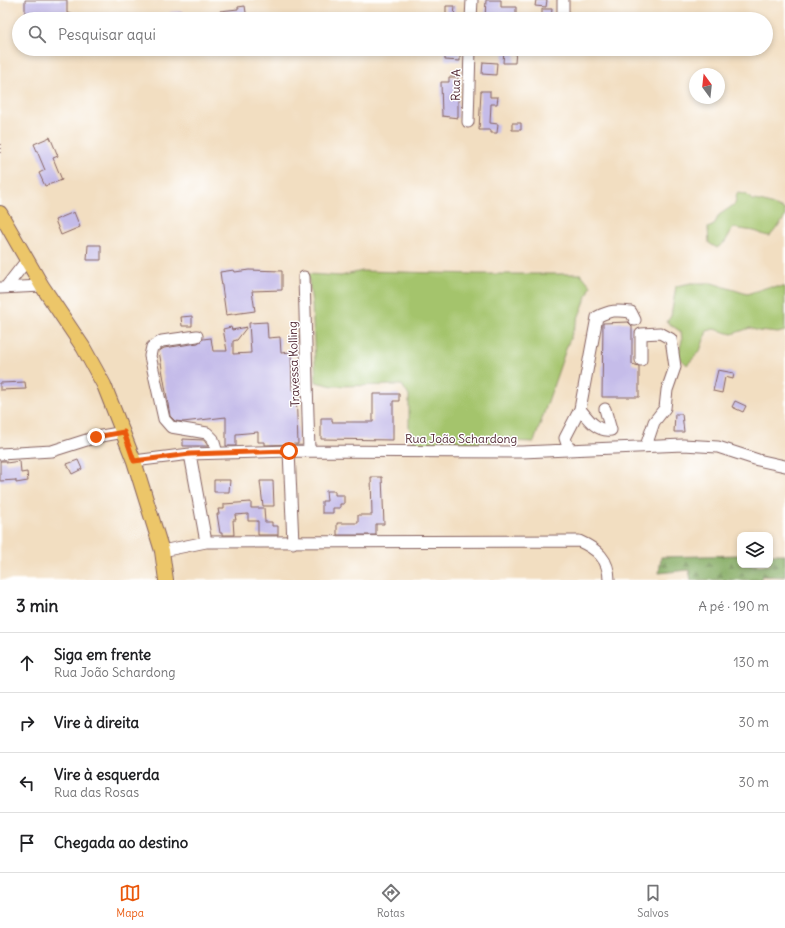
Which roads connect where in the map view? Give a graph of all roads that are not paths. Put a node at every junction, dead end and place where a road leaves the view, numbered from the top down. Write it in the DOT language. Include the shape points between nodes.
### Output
graph roads {
  1 [pos="472,0"];
  2 [pos="563,0"];
  3 [pos="471,12"];
  4 [pos="563,12"];
  5 [pos="470,56"];
  6 [pos="468,122"];
  7 [pos="0,213"];
  8 [pos="27,260"];
  9 [pos="304,277"];
  10 [pos="42,286"];
  11 [pos="3,288"];
  12 [pos="635,320"];
  13 [pos="197,336"];
  14 [pos="641,360"];
  15 [pos="580,409"];
  16 [pos="605,409"];
  17 [pos="124,432"];
  18 [pos="646,446"];
  19 [pos="569,450"];
  20 [pos="289,451"];
  21 [pos="309,451"];
  22 [pos="217,453"];
  23 [pos="0,454"];
  24 [pos="190,454"];
  25 [pos="134,461"];
  26 [pos="785,466"];
  27 [pos="206,542"];
  28 [pos="293,543"];
  29 [pos="162,550"];
  30 [pos="166,580"];
  31 [pos="609,580"];
  1 -- 3 [label="street"];
  2 -- 4 [label="street"];
  5 -- 6 [label="street, Rua A"];
  7 -- 8 [label="main road"];
  8 -- 10 [label="main road"];
  8 -- 11 [label="street"];
  9 -- 21 [label="street, Travessa Kolling"];
  10 -- 11 [label="street"];
  10 -- 17 [label="main road" via="90,359"];
  12 -- 15 [label="street" via="631,312 621,310 608,311 597,317"];
  13 -- 22 [label="street" via="162,341 152,348 150,356 164,419 171,427 207,433 213,439"];
  14 -- 18 [label="street" via="641,334 660,333 671,339 675,367 667,390 665,408 654,422"];
  15 -- 16 [label="street" via="591,422 604,431 611,430"];
  15 -- 19 [label="street" via="565,438"];
  17 -- 23 [label="street" via="85,440 52,451"];
  17 -- 25 [label="main road"];
  18 -- 19 [label="street, Rua João Schardong"];
  18 -- 26 [label="street, Rua João Schardong" via="718,447"];
  19 -- 21 [label="street, Rua João Schardong"];
  20 -- 21 [label="street, Rua João Schardong"];
  20 -- 22 [label="street, Rua João Schardong"];
  20 -- 28 [label="street"];
  22 -- 24 [label="street, Rua João Schardong"];
  24 -- 25 [label="street, Rua João Schardong"];
  24 -- 27 [label="street"];
  25 -- 29 [label="main road"];
  27 -- 28 [label="street"];
  27 -- 29 [label="street"];
  28 -- 31 [label="street" via="579,541 592,546 603,556 609,570"];
  29 -- 30 [label="main road"];
}
